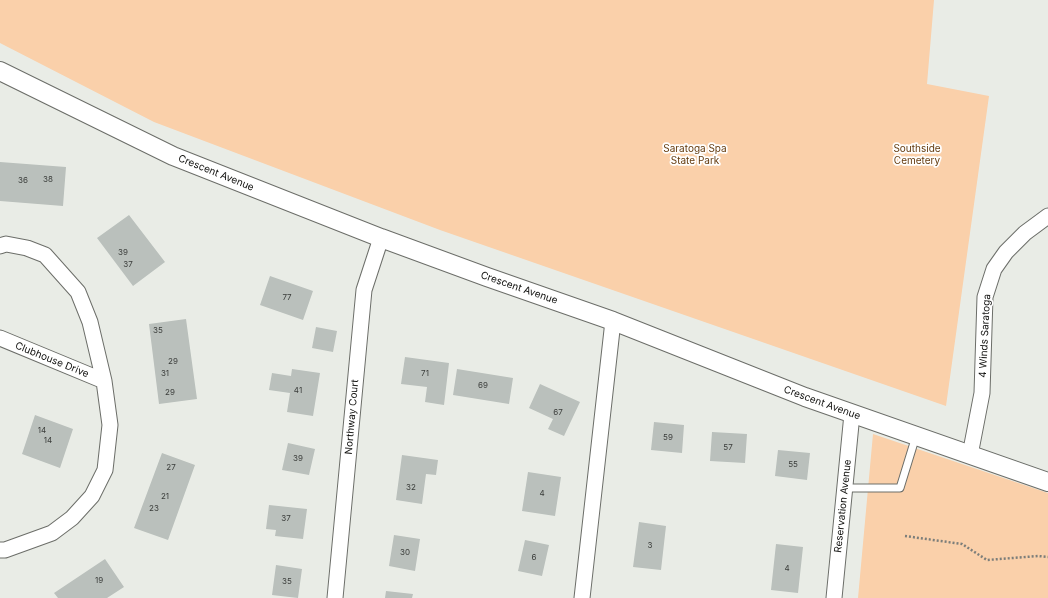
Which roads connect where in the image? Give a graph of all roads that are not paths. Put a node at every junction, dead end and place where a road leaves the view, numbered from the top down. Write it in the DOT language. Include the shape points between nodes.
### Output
graph roads {
  1 [pos="0,71"];
  2 [pos="1048,216"];
  3 [pos="380,238"];
  4 [pos="0,246"];
  5 [pos="613,321"];
  6 [pos="0,338"];
  7 [pos="104,381"];
  8 [pos="852,414"];
  9 [pos="916,436"];
  10 [pos="970,455"];
  11 [pos="1048,482"];
  12 [pos="845,488"];
  13 [pos="0,550"];
  14 [pos="334,598"];
  15 [pos="582,598"];
  16 [pos="834,598"];
  1 -- 3 [label="street, Crescent Avenue" via="173,156"];
  2 -- 10 [label="street, 4 Winds Saratoga" via="1006,252 994,269 986,296 982,393"];
  3 -- 5 [label="street, Crescent Avenue"];
  3 -- 14 [label="street, Northway Court" via="364,290"];
  4 -- 7 [label="street, Clubhouse Drive" via="6,244 27,248 45,255 78,292 90,322"];
  5 -- 8 [label="street, Crescent Avenue"];
  5 -- 15 [label="street"];
  6 -- 7 [label="street, Clubhouse Drive"];
  7 -- 13 [label="street, Clubhouse Drive" via="110,425 105,470 92,496 72,518 52,533"];
  8 -- 9 [label="street, Crescent Avenue"];
  8 -- 12 [label="street, Reservation Avenue"];
  9 -- 10 [label="street, Crescent Avenue"];
  9 -- 12 [label="lane" via="900,488"];
  10 -- 11 [label="street, Crescent Avenue"];
  12 -- 16 [label="street, Reservation Avenue"];
}
